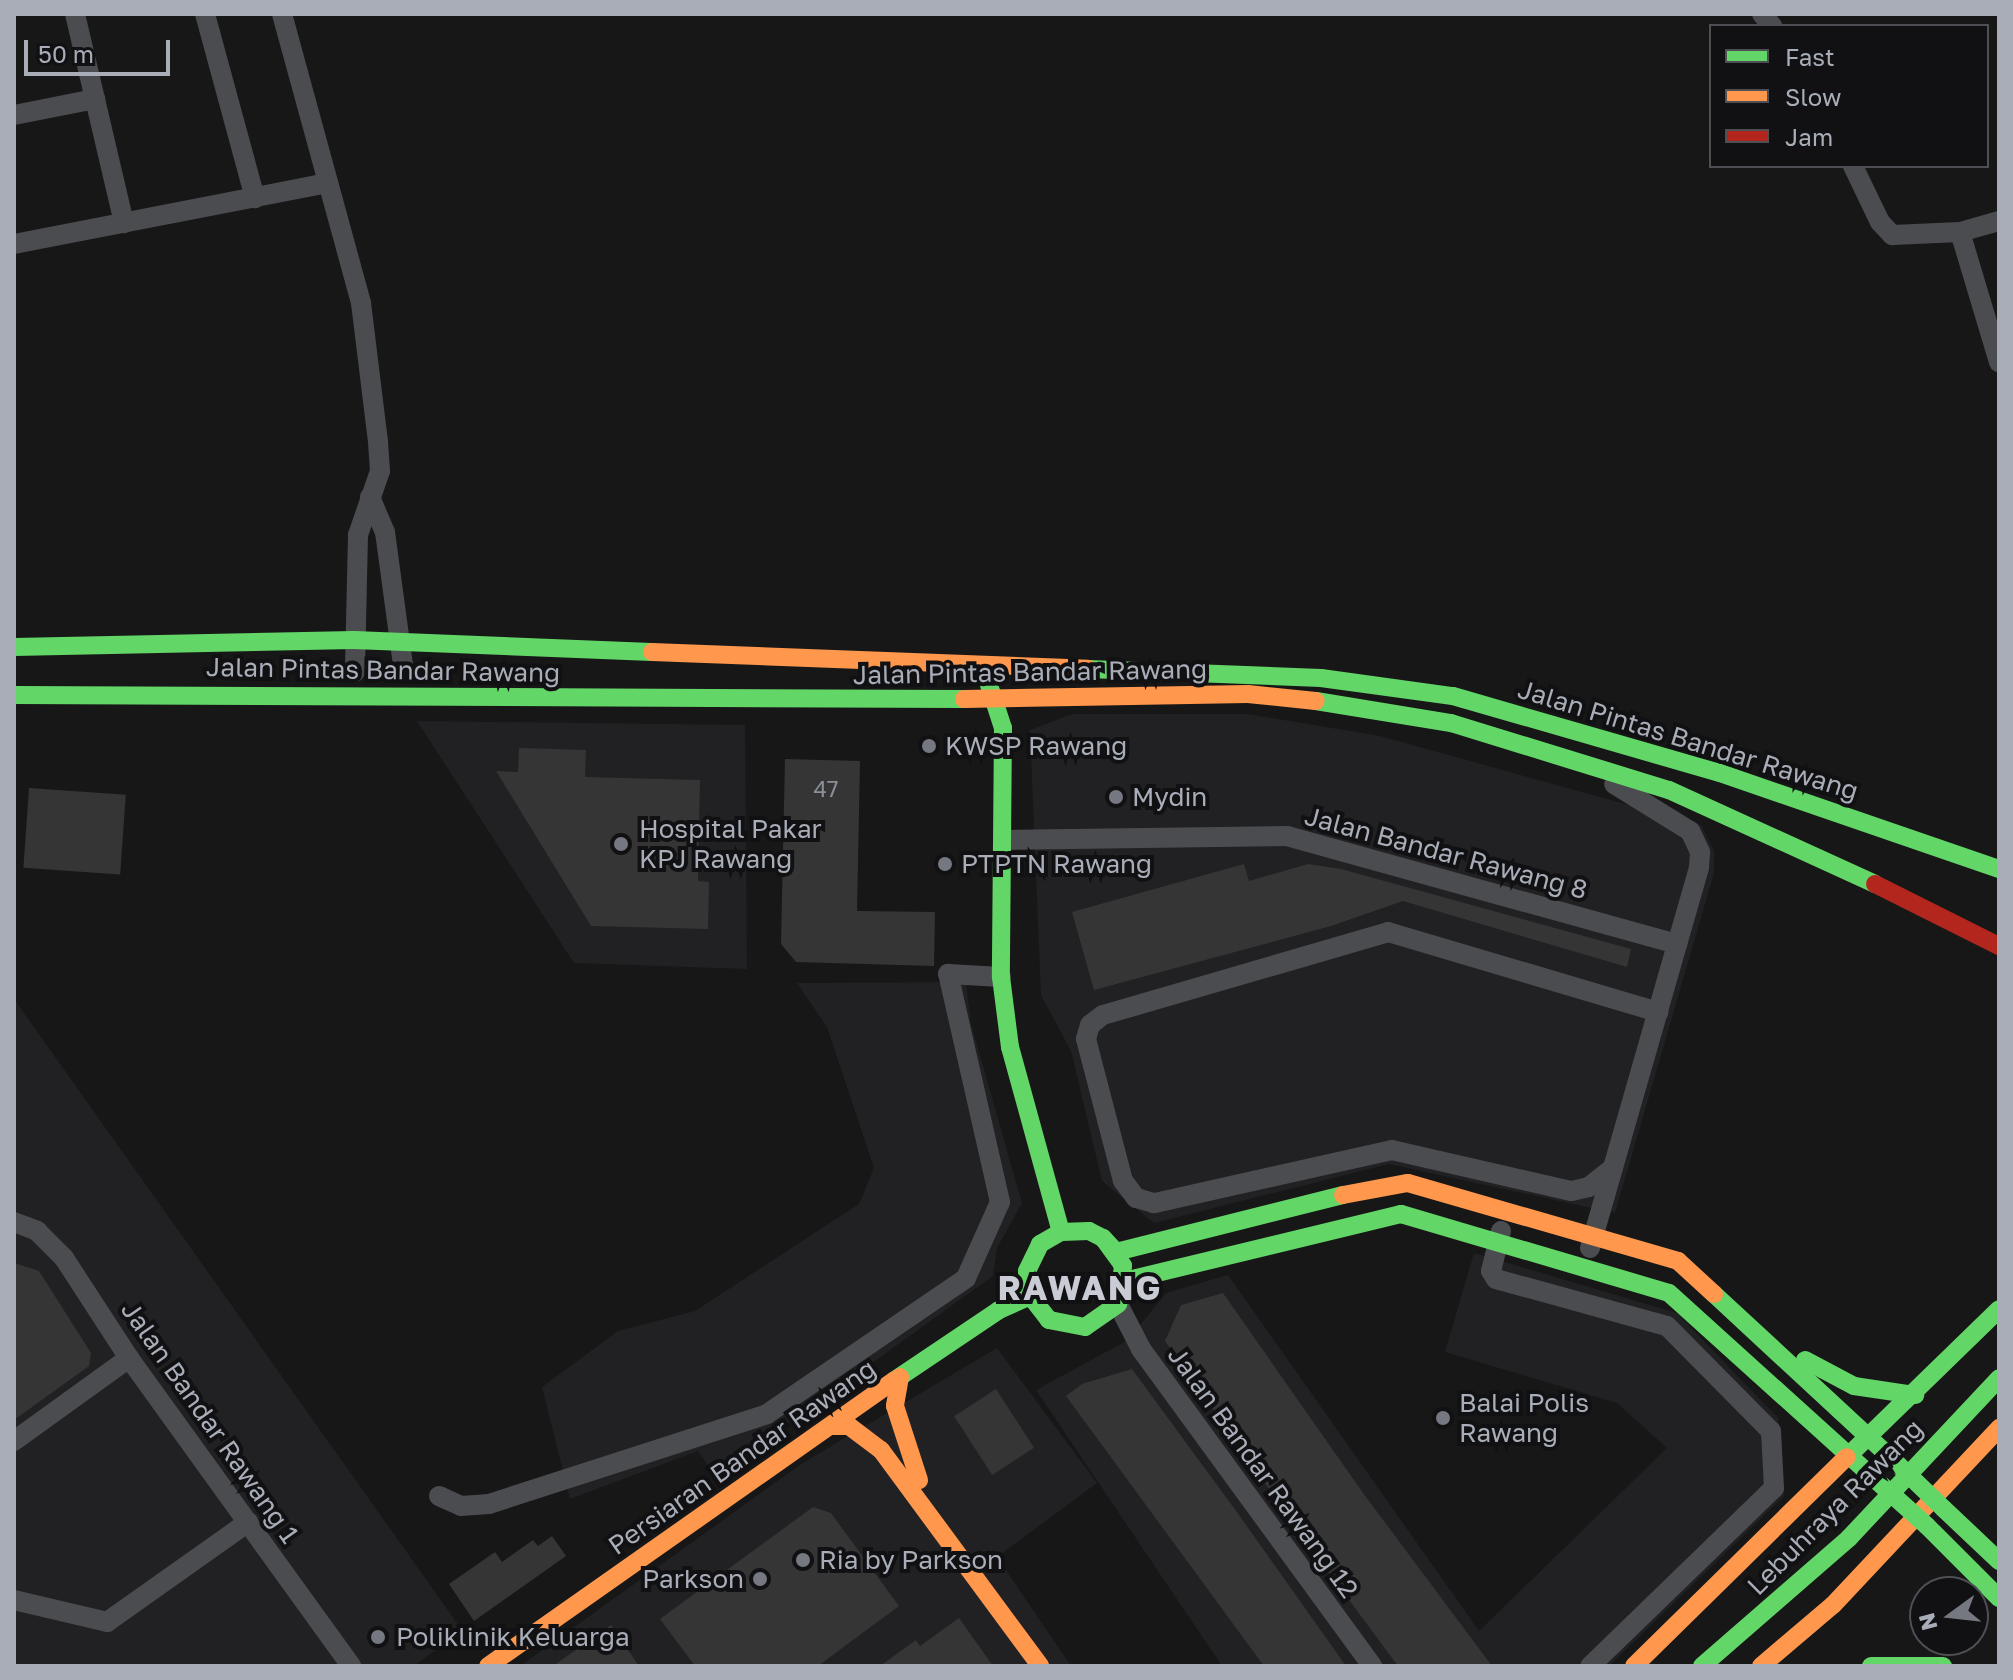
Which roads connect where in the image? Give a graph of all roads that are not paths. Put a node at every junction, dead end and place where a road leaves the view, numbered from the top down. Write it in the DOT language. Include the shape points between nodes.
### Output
graph roads {
  1 [pos="75,14"];
  2 [pos="205,14"];
  3 [pos="282,14"];
  4 [pos="95,99"];
  5 [pos="14,115"];
  6 [pos="1854,168"];
  7 [pos="328,183"];
  8 [pos="255,198"];
  9 [pos="1999,221"];
  10 [pos="124,223"];
  11 [pos="1960,232"];
  12 [pos="14,244"];
  13 [pos="1999,362"];
  14 [pos="370,497"];
  15 [pos="354,640"];
  16 [pos="404,642"];
  17 [pos="14,647"];
  18 [pos="937,666"];
  19 [pos="348,673"];
  20 [pos="412,674"];
  21 [pos="298,676"];
  22 [pos="496,677"];
  23 [pos="184,692"];
  24 [pos="14,695"];
  25 [pos="696,697"];
  26 [pos="1282,698"];
  27 [pos="998,701"];
  28 [pos="1554,751"];
  29 [pos="1005,786"];
  30 [pos="1006,840"];
  31 [pos="1999,869"];
  32 [pos="1677,944"];
  33 [pos="1999,946"];
  34 [pos="1001,977"];
  35 [pos="1658,1012"];
  36 [pos="1613,1168"];
  37 [pos="1507,1210"];
  38 [pos="14,1222"];
  39 [pos="1061,1232"];
  40 [pos="1594,1235"];
  41 [pos="1498,1243"];
  42 [pos="1116,1252"];
  43 [pos="1585,1267"];
  44 [pos="1124,1281"];
  45 [pos="1030,1296"];
  46 [pos="1118,1304"];
  47 [pos="1999,1309"];
  48 [pos="1761,1334"];
  49 [pos="129,1358"];
  50 [pos="900,1377"];
  51 [pos="1999,1378"];
  52 [pos="1915,1395"];
  53 [pos="1787,1400"];
  54 [pos="832,1426"];
  55 [pos="1999,1428"];
  56 [pos="1869,1437"];
  57 [pos="14,1441"];
  58 [pos="1849,1456"];
  59 [pos="1808,1493"];
  60 [pos="439,1496"];
  61 [pos="248,1522"];
  62 [pos="937,1522"];
  63 [pos="1999,1561"];
  64 [pos="1999,1598"];
  65 [pos="14,1600"];
  66 [pos="351,1666"];
  67 [pos="488,1666"];
  68 [pos="1040,1666"];
  69 [pos="1372,1666"];
  70 [pos="1590,1666"];
  71 [pos="1634,1666"];
  72 [pos="1702,1666"];
  73 [pos="1761,1666"];
  74 [pos="1871,1666"];
  75 [pos="1943,1666"];
  1 -- 4 [label="street"];
  2 -- 8 [label="street"];
  3 -- 7 [label="street"];
  4 -- 5 [label="street"];
  4 -- 10 [label="street"];
  6 -- 11 [label="street" via="1880,222 1892,235"];
  7 -- 8 [label="street"];
  7 -- 14 [label="street" via="361,303 380,471"];
  8 -- 10 [label="street"];
  9 -- 11 [label="street"];
  10 -- 12 [label="street"];
  11 -- 13 [label="street"];
  14 -- 15 [label="street" via="358,535"];
  14 -- 16 [label="street" via="385,532"];
  15 -- 16 [label="main road, Jalan Pintas Bandar Rawang"];
  15 -- 17 [label="main road, Jalan Pintas Bandar Rawang"];
  15 -- 19 [label="street"];
  16 -- 18 [label="main road, Jalan Pintas Bandar Rawang"];
  16 -- 20 [label="street"];
  18 -- 27 [label="main road" via="988,684"];
  18 -- 31 [label="main road, Jalan Pintas Bandar Rawang" via="1262,674 1453,696 1720,773"];
  19 -- 20 [label="main road"];
  21 -- 23 [label="main road"];
  22 -- 25 [label="main road"];
  23 -- 24 [label="main road, Jalan Pintas Bandar Rawang"];
  23 -- 25 [label="main road, Jalan Pintas Bandar Rawang" via="599,701"];
  25 -- 27 [label="main road, Jalan Pintas Bandar Rawang"];
  26 -- 27 [label="main road, Jalan Pintas Bandar Rawang" via="1140,694"];
  26 -- 28 [label="main road, Jalan Pintas Bandar Rawang" via="1396,710"];
  26 -- 29 [label="main road" via="1035,715 1012,738"];
  27 -- 29 [label="main road"];
  28 -- 32 [label="street" via="1690,831 1700,852 1699,867"];
  28 -- 33 [label="main road, Jalan Pintas Bandar Rawang" via="1669,790 1792,842"];
  29 -- 30 [label="main road"];
  30 -- 32 [label="street, Jalan Bandar Rawang 8" via="1287,836"];
  30 -- 34 [label="main road"];
  32 -- 35 [label="street"];
  34 -- 39 [label="main road" via="1010,1047"];
  34 -- 60 [label="street" via="948,974 1000,1202 966,1278 767,1414 489,1504 461,1506"];
  35 -- 36 [label="street"];
  35 -- 36 [label="street" via="1388,932 1103,1015 1090,1025 1086,1039 1123,1181 1136,1198 1154,1203 1392,1150 1571,1191 1589,1187"];
  36 -- 40 [label="street"];
  37 -- 40 [label="main road"];
  37 -- 41 [label="street"];
  37 -- 42 [label="main road" via="1396,1182"];
  38 -- 49 [label="street, Jalan Bandar Rawang 1" via="37,1231 64,1258"];
  39 -- 42 [label="main road" via="1089,1231"];
  39 -- 45 [label="main road" via="1032,1257 1027,1271"];
  40 -- 43 [label="street"];
  40 -- 48 [label="main road" via="1678,1261"];
  41 -- 43 [label="main road"];
  41 -- 44 [label="main road" via="1401,1214 1381,1215"];
  41 -- 70 [label="street" via="1491,1271 1496,1279 1667,1326 1771,1431 1774,1488"];
  42 -- 44 [label="main road"];
  43 -- 53 [label="main road" via="1669,1293"];
  44 -- 46 [label="main road"];
  45 -- 46 [label="main road" via="1049,1320 1074,1328 1096,1324"];
  45 -- 50 [label="main road, Persiaran Bandar Rawang" via="999,1310"];
  46 -- 69 [label="street, Jalan Bandar Rawang 12" via="1141,1349"];
  47 -- 52 [label="main road"];
  48 -- 52 [label="main road" via="1854,1386"];
  48 -- 56 [label="main road"];
  49 -- 57 [label="street"];
  49 -- 61 [label="street, Jalan Bandar Rawang 1"];
  50 -- 54 [label="main road, Persiaran Bandar Rawang"];
  50 -- 62 [label="main road" via="895,1406 903,1443"];
  51 -- 72 [label="main road, Lebuhraya Rawang" via="1849,1538"];
  52 -- 56 [label="main road"];
  53 -- 58 [label="main road"];
  53 -- 59 [label="main road" via="1810,1433 1814,1458"];
  54 -- 62 [label="main road" via="849,1426 866,1436"];
  54 -- 67 [label="main road, Persiaran Bandar Rawang"];
  55 -- 73 [label="main road" via="1833,1605"];
  56 -- 58 [label="main road"];
  56 -- 63 [label="main road, bridge"];
  58 -- 59 [label="main road"];
  58 -- 64 [label="main road, bridge"];
  59 -- 71 [label="main road"];
  61 -- 65 [label="street" via="107,1622"];
  61 -- 66 [label="street, Jalan Bandar Rawang 1"];
  62 -- 68 [label="main road"];
  74 -- 75 [label="main road"];
}
